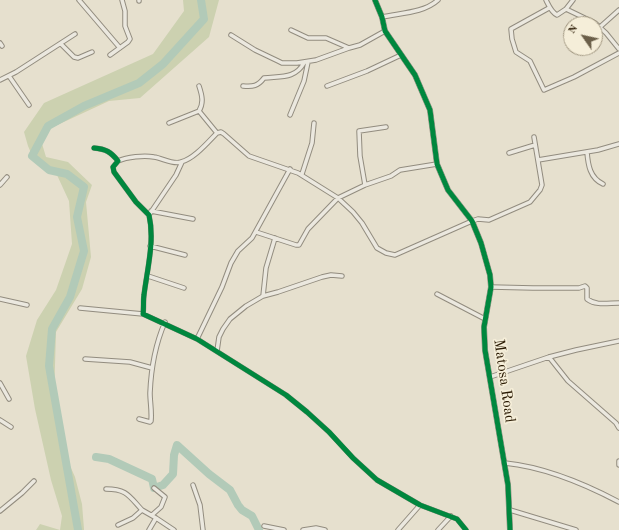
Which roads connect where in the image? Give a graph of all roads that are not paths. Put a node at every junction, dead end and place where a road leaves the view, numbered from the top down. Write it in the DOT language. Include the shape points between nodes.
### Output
graph roads {
  1 [pos="79,0"];
  2 [pos="122,0"];
  3 [pos="375,0"];
  4 [pos="438,0"];
  5 [pos="546,0"];
  6 [pos="573,0"];
  7 [pos="549,8"];
  8 [pos="566,9"];
  9 [pos="619,10"];
  10 [pos="580,16"];
  11 [pos="382,17"];
  12 [pos="603,24"];
  13 [pos="291,30"];
  14 [pos="603,30"];
  15 [pos="385,31"];
  16 [pos="75,34"];
  17 [pos="231,35"];
  18 [pos="61,44"];
  19 [pos="120,48"];
  20 [pos="349,48"];
  21 [pos="619,49"];
  22 [pos="92,52"];
  23 [pos="619,54"];
  24 [pos="110,55"];
  25 [pos="401,56"];
  26 [pos="306,63"];
  27 [pos="9,76"];
  28 [pos="0,80"];
  29 [pos="199,86"];
  30 [pos="243,86"];
  31 [pos="327,86"];
  32 [pos="29,105"];
  33 [pos="199,111"];
  34 [pos="290,114"];
  35 [pos="169,123"];
  36 [pos="314,123"];
  37 [pos="386,128"];
  38 [pos="217,134"];
  39 [pos="534,137"];
  40 [pos="619,144"];
  41 [pos="535,145"];
  42 [pos="94,148"];
  43 [pos="587,152"];
  44 [pos="509,153"];
  45 [pos="538,160"];
  46 [pos="118,161"];
  47 [pos="182,162"];
  48 [pos="437,164"];
  49 [pos="290,169"];
  50 [pos="302,174"];
  51 [pos="7,177"];
  52 [pos="603,184"];
  53 [pos="0,185"];
  54 [pos="365,185"];
  55 [pos="338,198"];
  56 [pos="151,211"];
  57 [pos="148,215"];
  58 [pos="193,220"];
  59 [pos="472,221"];
  60 [pos="256,232"];
  61 [pos="275,238"];
  62 [pos="150,246"];
  63 [pos="185,255"];
  64 [pos="148,276"];
  65 [pos="342,276"];
  66 [pos="491,287"];
  67 [pos="184,288"];
  68 [pos="436,294"];
  69 [pos="263,296"];
  70 [pos="0,300"];
  71 [pos="619,303"];
  72 [pos="27,305"];
  73 [pos="80,308"];
  74 [pos="143,314"];
  75 [pos="485,319"];
  76 [pos="165,322"];
  77 [pos="197,339"];
  78 [pos="619,341"];
  79 [pos="217,351"];
  80 [pos="549,357"];
  81 [pos="85,359"];
  82 [pos="152,368"];
  83 [pos="490,377"];
  84 [pos="0,383"];
  85 [pos="9,400"];
  86 [pos="139,419"];
  87 [pos="0,420"];
  88 [pos="11,427"];
  89 [pos="619,428"];
  90 [pos="619,461"];
  91 [pos="505,463"];
  92 [pos="619,465"];
  93 [pos="34,481"];
  94 [pos="193,485"];
  95 [pos="154,488"];
  96 [pos="106,489"];
  97 [pos="619,502"];
  98 [pos="420,505"];
  99 [pos="142,510"];
  100 [pos="510,510"];
  101 [pos="0,511"];
  102 [pos="152,515"];
  103 [pos="451,516"];
  104 [pos="156,518"];
  105 [pos="118,525"];
  106 [pos="264,526"];
  107 [pos="149,530"];
  108 [pos="174,530"];
  109 [pos="203,530"];
  110 [pos="284,530"];
  111 [pos="303,530"];
  112 [pos="325,530"];
  113 [pos="398,530"];
  114 [pos="438,530"];
  115 [pos="466,530"];
  116 [pos="510,530"];
  117 [pos="576,530"];
  1 -- 19 [label="street"];
  2 -- 19 [label="street" via="125,26 130,36 128,42"];
  3 -- 11 [label="street, Matosa Road"];
  4 -- 11 [label="street" via="421,10"];
  5 -- 7 [label="street"];
  6 -- 8 [label="street"];
  7 -- 8 [label="street" via="557,15"];
  7 -- 23 [label="street" via="511,29 516,52 530,62 544,90"];
  8 -- 10 [label="street"];
  9 -- 12 [label="street"];
  11 -- 15 [label="street, Matosa Road"];
  13 -- 20 [label="street" via="308,38 326,38"];
  14 -- 21 [label="street"];
  15 -- 20 [label="street" via="369,41"];
  15 -- 25 [label="street, Matosa Road"];
  16 -- 18 [label="street"];
  17 -- 26 [label="street" via="282,63"];
  18 -- 22 [label="street" via="74,57 78,58"];
  18 -- 27 [label="street"];
  19 -- 24 [label="street"];
  20 -- 26 [label="street"];
  25 -- 31 [label="street"];
  25 -- 48 [label="street, Matosa Road" via="418,81 430,110"];
  26 -- 30 [label="street" via="290,76 264,78 254,87"];
  26 -- 34 [label="street" via="304,81"];
  27 -- 28 [label="street"];
  27 -- 32 [label="street"];
  29 -- 33 [label="street" via="202,100"];
  33 -- 35 [label="street"];
  33 -- 38 [label="street"];
  36 -- 50 [label="street" via="312,142"];
  37 -- 54 [label="street" via="359,131"];
  38 -- 47 [label="street" via="197,153"];
  38 -- 49 [label="street" via="224,134 249,156"];
  39 -- 41 [label="street"];
  40 -- 43 [label="street"];
  41 -- 44 [label="street"];
  41 -- 45 [label="street"];
  42 -- 46 [label="street" via="110,152"];
  43 -- 45 [label="street"];
  43 -- 52 [label="street" via="592,173 595,179"];
  45 -- 59 [label="street" via="542,185 530,202 489,220"];
  46 -- 47 [label="street" via="145,156"];
  46 -- 57 [label="street" via="113,167 114,172"];
  47 -- 56 [label="street"];
  48 -- 54 [label="street" via="400,170"];
  48 -- 59 [label="street, Matosa Road" via="448,190"];
  49 -- 50 [label="street"];
  49 -- 60 [label="street"];
  50 -- 55 [label="street"];
  51 -- 53 [label="street"];
  54 -- 55 [label="street"];
  55 -- 59 [label="street" via="362,223 378,248 389,255"];
  55 -- 61 [label="street" via="308,229 299,245"];
  56 -- 57 [label="street"];
  56 -- 58 [label="street"];
  57 -- 62 [label="street"];
  59 -- 66 [label="street, Matosa Road" via="481,243"];
  60 -- 61 [label="street"];
  60 -- 77 [label="street" via="231,262"];
  61 -- 69 [label="street" via="266,268"];
  62 -- 63 [label="street"];
  62 -- 64 [label="street"];
  64 -- 67 [label="street"];
  64 -- 74 [label="street"];
  65 -- 69 [label="street" via="322,276"];
  66 -- 71 [label="street" via="585,286 590,302"];
  66 -- 75 [label="street, Matosa Road"];
  68 -- 75 [label="street"];
  69 -- 79 [label="street" via="230,319 219,337"];
  70 -- 72 [label="street"];
  73 -- 74 [label="street"];
  74 -- 76 [label="street"];
  75 -- 83 [label="street, Matosa Road" via="485,350"];
  76 -- 77 [label="street"];
  76 -- 82 [label="street"];
  77 -- 79 [label="street"];
  78 -- 80 [label="street"];
  79 -- 98 [label="street" via="296,402 376,480"];
  80 -- 83 [label="street"];
  80 -- 89 [label="street" via="568,381"];
  81 -- 82 [label="street" via="130,362"];
  82 -- 86 [label="street" via="151,421"];
  83 -- 91 [label="street, Matosa Road"];
  84 -- 85 [label="street"];
  87 -- 88 [label="street"];
  90 -- 92 [label="street"];
  91 -- 97 [label="street" via="539,469"];
  91 -- 100 [label="street, Matosa Road"];
  93 -- 101 [label="street"];
  94 -- 109 [label="street" via="199,500"];
  95 -- 102 [label="street" via="165,497 161,507"];
  96 -- 99 [label="street" via="124,491"];
  98 -- 103 [label="street"];
  98 -- 113 [label="street"];
  99 -- 102 [label="street"];
  99 -- 105 [label="street" via="133,518"];
  100 -- 116 [label="street, Matosa Road"];
  100 -- 117 [label="street"];
  102 -- 104 [label="street"];
  103 -- 114 [label="street"];
  103 -- 115 [label="street"];
  104 -- 107 [label="street"];
  104 -- 108 [label="street"];
  106 -- 110 [label="street"];
  111 -- 112 [label="street"];
}
